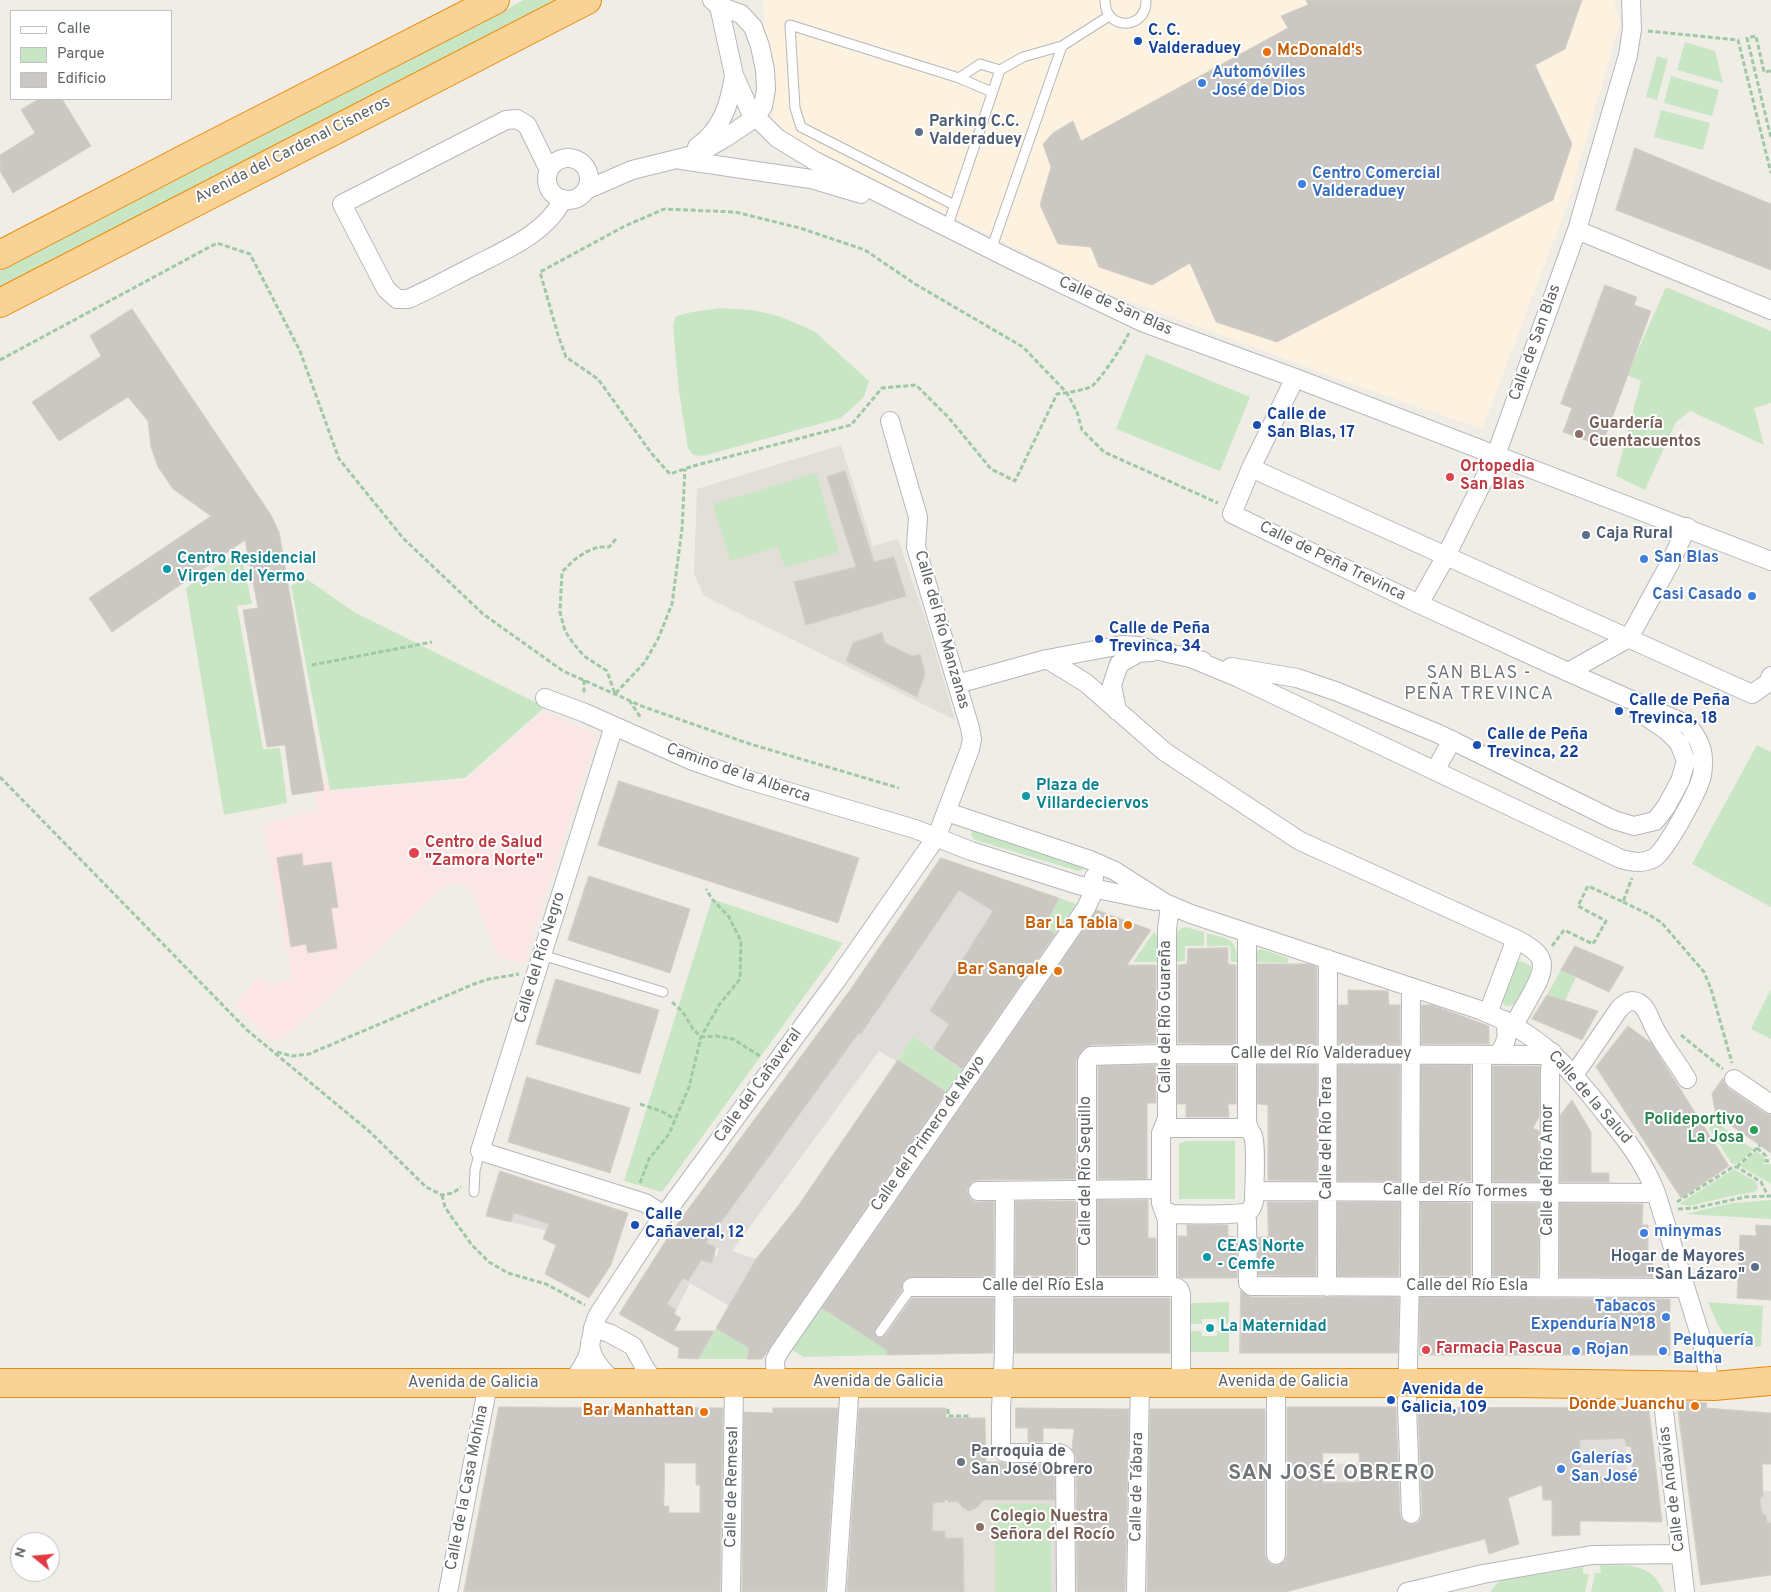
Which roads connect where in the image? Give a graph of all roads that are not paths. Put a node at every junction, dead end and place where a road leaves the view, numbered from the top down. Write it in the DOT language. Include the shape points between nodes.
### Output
graph roads {
  1 [pos="495,0"];
  2 [pos="587,0"];
  3 [pos="1105,0"];
  4 [pos="1146,0"];
  5 [pos="1631,0"];
  6 [pos="720,2"];
  7 [pos="1109,16"];
  8 [pos="1062,46"];
  9 [pos="1000,70"];
  10 [pos="734,75"];
  11 [pos="959,78"];
  12 [pos="992,92"];
  13 [pos="755,118"];
  14 [pos="678,159"];
  15 [pos="549,170"];
  16 [pos="586,190"];
  17 [pos="563,199"];
  18 [pos="954,205"];
  19 [pos="911,210"];
  20 [pos="947,228"];
  21 [pos="1577,230"];
  22 [pos="991,250"];
  23 [pos="0,255"];
  24 [pos="0,303"];
  25 [pos="1771,310"];
  26 [pos="1295,378"];
  27 [pos="890,421"];
  28 [pos="1496,455"];
  29 [pos="1251,468"];
  30 [pos="1687,528"];
  31 [pos="1446,556"];
  32 [pos="1771,561"];
  33 [pos="1420,604"];
  34 [pos="1629,638"];
  35 [pos="1158,651"];
  36 [pos="1047,659"];
  37 [pos="1193,659"];
  38 [pos="1568,672"];
  39 [pos="1771,676"];
  40 [pos="957,684"];
  41 [pos="545,698"];
  42 [pos="1117,711"];
  43 [pos="614,726"];
  44 [pos="1452,740"];
  45 [pos="1435,771"];
  46 [pos="1674,791"];
  47 [pos="1690,801"];
  48 [pos="947,812"];
  49 [pos="937,836"];
  50 [pos="1090,860"];
  51 [pos="1093,888"];
  52 [pos="1170,906"];
  53 [pos="1247,933"];
  54 [pos="1516,939"];
  55 [pos="542,955"];
  56 [pos="1328,959"];
  57 [pos="1411,987"];
  58 [pos="663,992"];
  59 [pos="1502,1020"];
  60 [pos="1552,1052"];
  61 [pos="1167,1054"];
  62 [pos="1247,1054"];
  63 [pos="1328,1054"];
  64 [pos="1411,1055"];
  65 [pos="1490,1055"];
  66 [pos="1090,1057"];
  67 [pos="1574,1075"];
  68 [pos="1687,1079"];
  69 [pos="1734,1079"];
  70 [pos="1771,1104"];
  71 [pos="1165,1128"];
  72 [pos="1250,1131"];
  73 [pos="480,1152"];
  74 [pos="1161,1189"];
  75 [pos="1087,1190"];
  76 [pos="978,1191"];
  77 [pos="1005,1191"];
  78 [pos="1254,1191"];
  79 [pos="1327,1191"];
  80 [pos="1410,1191"];
  81 [pos="474,1192"];
  82 [pos="1482,1192"];
  83 [pos="1549,1192"];
  84 [pos="1658,1200"];
  85 [pos="1165,1211"];
  86 [pos="1245,1213"];
  87 [pos="664,1216"];
  88 [pos="1171,1286"];
  89 [pos="1327,1286"];
  90 [pos="1410,1286"];
  91 [pos="912,1287"];
  92 [pos="1004,1287"];
  93 [pos="1087,1287"];
  94 [pos="1482,1287"];
  95 [pos="1549,1287"];
  96 [pos="1685,1288"];
  97 [pos="880,1332"];
  98 [pos="591,1335"];
  99 [pos="1766,1380"];
  100 [pos="616,1382"];
  101 [pos="0,1383"];
  102 [pos="571,1383"];
  103 [pos="656,1383"];
  104 [pos="734,1383"];
  105 [pos="776,1383"];
  106 [pos="1002,1383"];
  107 [pos="1140,1383"];
  108 [pos="1181,1383"];
  109 [pos="1276,1383"];
  110 [pos="1409,1383"];
  111 [pos="488,1384"];
  112 [pos="850,1384"];
  113 [pos="1661,1385"];
  114 [pos="1714,1386"];
  115 [pos="1411,1514"];
  116 [pos="1681,1554"];
  117 [pos="1276,1555"];
  118 [pos="1466,1585"];
  119 [pos="448,1592"];
  120 [pos="732,1592"];
  121 [pos="836,1592"];
  122 [pos="1066,1592"];
  123 [pos="1136,1592"];
  124 [pos="1407,1592"];
  125 [pos="1685,1592"];
  1 -- 23 [label="highway"];
  2 -- 24 [label="highway, Avenida del Cardenal Cisneros"];
  3 -- 7 [label="lane"];
  4 -- 7 [label="lane" via="1145,11 1134,22 1122,24"];
  5 -- 21 [label="street, Calle de San Blas" via="1632,29 1628,55"];
  6 -- 10 [label="street, Calle de San Blas"];
  6 -- 13 [label="street, Calle de San Blas" via="741,14 753,27 760,46 766,89 763,106"];
  7 -- 8 [label="lane"];
  8 -- 9 [label="lane" via="1023,57"];
  8 -- 22 [label="lane"];
  9 -- 11 [label="lane" via="980,64"];
  9 -- 12 [label="lane"];
  10 -- 13 [label="street, Calle de San Blas"];
  10 -- 14 [label="street" via="726,112 717,126 705,141"];
  11 -- 12 [label="lane"];
  11 -- 18 [label="lane" via="790,25 795,108 801,128"];
  12 -- 18 [label="lane"];
  13 -- 14 [label="street" via="697,154"];
  13 -- 19 [label="street, Calle de San Blas" via="792,148"];
  14 -- 16 [label="street" via="632,170"];
  14 -- 19 [label="street" via="812,179"];
  15 -- 16 [label="street" via="562,159 580,162 589,174"];
  15 -- 17 [label="street" via="550,191"];
  15 -- 17 [label="street" via="527,125 517,119 506,120 342,204 386,289 397,299 408,299 526,238 559,208"];
  16 -- 17 [label="street" via="576,199"];
  18 -- 20 [label="lane"];
  19 -- 20 [label="street, Calle de San Blas"];
  20 -- 22 [label="street, Calle de San Blas"];
  21 -- 25 [label="street"];
  21 -- 28 [label="street, Calle de San Blas"];
  22 -- 26 [label="street, Calle de San Blas" via="1135,319"];
  26 -- 28 [label="street, Calle de San Blas"];
  26 -- 29 [label="street, Calle de Peña Trevinca"];
  27 -- 40 [label="street, Calle del Río Manzanas" via="918,517 916,547"];
  28 -- 30 [label="street, Calle de San Blas"];
  28 -- 31 [label="street, Calle de San Blas"];
  29 -- 31 [label="street"];
  29 -- 33 [label="street, Calle de Peña Trevinca" via="1232,514"];
  30 -- 32 [label="street, Calle de San Blas"];
  30 -- 34 [label="street"];
  31 -- 33 [label="street, Calle de San Blas"];
  31 -- 34 [label="street"];
  33 -- 38 [label="street, Calle de Peña Trevinca"];
  34 -- 38 [label="street"];
  34 -- 39 [label="street" via="1752,694 1768,683"];
  35 -- 36 [label="street, Calle de Peña Trevinca" via="1122,645"];
  35 -- 37 [label="street, Calle de Peña Trevinca"];
  35 -- 42 [label="street, Calle de Peña Trevinca" via="1138,653 1119,664 1112,685"];
  36 -- 40 [label="street, Calle de Peña Trevinca"];
  36 -- 42 [label="street" via="1086,683"];
  37 -- 44 [label="street, Calle de Peña Trevinca" via="1297,678"];
  37 -- 45 [label="street, Calle de Peña Trevinca"];
  38 -- 46 [label="street, Calle de Peña Trevinca" via="1645,715 1679,743 1686,761"];
  38 -- 47 [label="street, Calle de Peña Trevinca" via="1688,725 1700,742 1703,759 1702,776"];
  40 -- 48 [label="street, Calle del Río Manzanas" via="972,744"];
  41 -- 43 [label="street, Camino de la Alberca"];
  42 -- 54 [label="street" via="1165,752 1300,841"];
  43 -- 49 [label="street, Camino de la Alberca" via="727,773"];
  43 -- 55 [label="street, Calle del Río Negro"];
  44 -- 45 [label="street"];
  44 -- 46 [label="street, Calle de Peña Trevinca" via="1614,820 1634,826 1655,821"];
  45 -- 47 [label="street, Calle de Peña Trevinca" via="1621,859 1637,863 1654,858 1666,846"];
  46 -- 47 [label="street"];
  48 -- 49 [label="street, Calle del Río Manzanas"];
  48 -- 50 [label="street"];
  49 -- 51 [label="street" via="971,850"];
  49 -- 87 [label="street, Calle del Cañaveral" via="836,981"];
  50 -- 51 [label="street"];
  50 -- 52 [label="street" via="1115,871"];
  51 -- 52 [label="street"];
  51 -- 105 [label="street, Calle del Primero de Mayo" via="1086,908 778,1352"];
  52 -- 53 [label="street, Calle de la Salud"];
  52 -- 61 [label="street, Calle del Río Guareña" via="1167,929"];
  53 -- 56 [label="street, Calle de la Salud"];
  53 -- 62 [label="street"];
  54 -- 59 [label="street"];
  54 -- 59 [label="street" via="1537,952 1543,970 1540,978"];
  55 -- 58 [label="lane"];
  55 -- 73 [label="street, Calle del Río Negro"];
  56 -- 57 [label="street, Calle de la Salud"];
  56 -- 63 [label="street, Calle del Río Tera"];
  57 -- 59 [label="street, Calle de la Salud"];
  57 -- 64 [label="street"];
  59 -- 60 [label="street, Calle de la Salud" via="1529,1034"];
  59 -- 65 [label="street" via="1507,1029 1506,1038 1502,1049"];
  60 -- 65 [label="street, Calle del Río Valderaduey"];
  60 -- 67 [label="street, Calle de la Salud"];
  60 -- 83 [label="street, Calle del Río Amor"];
  61 -- 62 [label="street, Calle del Río Valderaduey"];
  61 -- 66 [label="street, Calle del Río Valderaduey" via="1095,1054"];
  61 -- 71 [label="street, Calle del Río Guareña"];
  62 -- 63 [label="street, Calle del Río Valderaduey"];
  62 -- 72 [label="street"];
  63 -- 64 [label="street, Calle del Río Valderaduey"];
  63 -- 79 [label="street, Calle del Río Tera"];
  64 -- 65 [label="street, Calle del Río Valderaduey"];
  64 -- 80 [label="street"];
  65 -- 82 [label="street"];
  66 -- 75 [label="street, Calle del Río Sequillo" via="1087,1062"];
  67 -- 68 [label="street" via="1619,1009 1632,1001 1644,1008"];
  67 -- 84 [label="street, Calle de la Salud" via="1634,1150"];
  69 -- 70 [label="street"];
  71 -- 72 [label="street" via="1243,1128"];
  71 -- 74 [label="street" via="1161,1137"];
  72 -- 78 [label="street" via="1254,1141"];
  73 -- 81 [label="lane, Calle del Río Negro"];
  73 -- 87 [label="street" via="645,1203"];
  74 -- 75 [label="street"];
  74 -- 85 [label="street" via="1161,1205"];
  75 -- 77 [label="street"];
  75 -- 93 [label="street, Calle del Río Sequillo"];
  76 -- 77 [label="street"];
  77 -- 92 [label="street"];
  78 -- 79 [label="street, Calle del Río Tormes"];
  78 -- 86 [label="street" via="1253,1205"];
  79 -- 80 [label="street, Calle del Río Tormes"];
  79 -- 89 [label="street, Calle del Río Tera"];
  80 -- 82 [label="street, Calle del Río Tormes"];
  80 -- 90 [label="street"];
  82 -- 83 [label="street, Calle del Río Tormes"];
  82 -- 94 [label="street"];
  83 -- 84 [label="street, Calle del Río Tormes"];
  83 -- 95 [label="street, Calle del Río Amor"];
  84 -- 96 [label="street, Calle de la Salud"];
  85 -- 86 [label="street" via="1172,1214"];
  85 -- 88 [label="street"];
  86 -- 89 [label="street, Calle del Río Esla" via="1249,1285"];
  87 -- 98 [label="street, Calle del Cañaveral" via="602,1308"];
  88 -- 93 [label="street, Calle del Río Esla"];
  88 -- 108 [label="street" via="1179,1289 1181,1294"];
  89 -- 90 [label="street, Calle del Río Esla"];
  90 -- 94 [label="street, Calle del Río Esla"];
  90 -- 110 [label="street"];
  91 -- 92 [label="street, Calle del Río Esla"];
  91 -- 97 [label="lane"];
  92 -- 93 [label="street, Calle del Río Esla"];
  92 -- 106 [label="street"];
  94 -- 95 [label="street, Calle del Río Esla"];
  95 -- 96 [label="street, Calle del Río Esla"];
  96 -- 114 [label="street, Calle de la Salud" via="1705,1353 1709,1378"];
  98 -- 100 [label="street" via="595,1359"];
  98 -- 102 [label="street, Calle del Cañaveral" via="584,1363"];
  98 -- 103 [label="street" via="609,1333 633,1346"];
  99 -- 114 [label="highway, Avenida de Galicia"];
  100 -- 102 [label="highway, Avenida de Galicia"];
  100 -- 103 [label="highway, Avenida de Galicia"];
  101 -- 111 [label="highway, Avenida de Galicia"];
  102 -- 111 [label="highway, Avenida de Galicia"];
  103 -- 104 [label="highway, Avenida de Galicia"];
  104 -- 105 [label="highway, Avenida de Galicia"];
  104 -- 120 [label="street, Calle de Remesal"];
  105 -- 112 [label="highway, Avenida de Galicia"];
  106 -- 107 [label="highway, Avenida de Galicia"];
  106 -- 112 [label="highway, Avenida de Galicia"];
  106 -- 122 [label="street" via="1003,1451 1058,1453 1066,1459"];
  107 -- 108 [label="highway, Avenida de Galicia"];
  107 -- 123 [label="street, Calle de Tábara"];
  108 -- 109 [label="highway, Avenida de Galicia"];
  109 -- 110 [label="highway, Avenida de Galicia"];
  109 -- 117 [label="street"];
  110 -- 113 [label="highway, Avenida de Galicia"];
  110 -- 115 [label="street"];
  111 -- 119 [label="street, Calle de la Casa Mohína"];
  112 -- 121 [label="street"];
  113 -- 114 [label="highway, Avenida de Galicia"];
  113 -- 116 [label="street, Calle de Andavías"];
  116 -- 118 [label="street" via="1592,1555 1511,1568"];
  116 -- 125 [label="street, Calle de Andavías"];
  118 -- 124 [label="street"];
}
